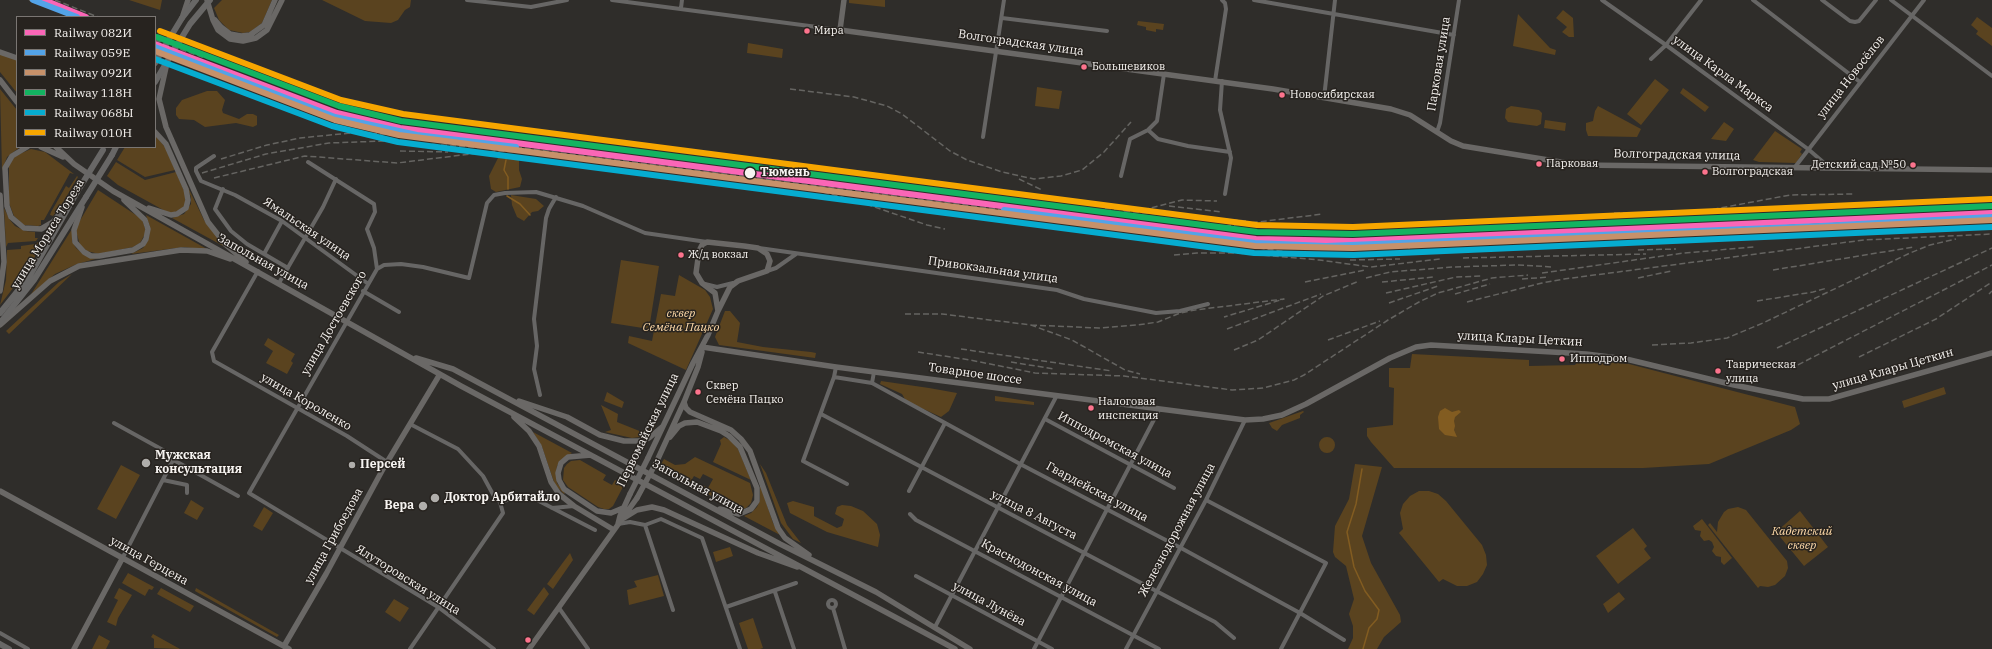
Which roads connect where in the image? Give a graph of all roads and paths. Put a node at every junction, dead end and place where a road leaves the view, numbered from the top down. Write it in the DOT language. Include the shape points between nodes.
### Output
graph roads {
  1 [pos="188,0"];
  2 [pos="196,0"];
  3 [pos="209,0"];
  4 [pos="275,0"];
  5 [pos="282,0"];
  6 [pos="467,0"];
  7 [pos="567,0"];
  8 [pos="612,0"];
  9 [pos="682,0"];
  10 [pos="844,0"];
  11 [pos="1004,0"];
  12 [pos="1254,0"];
  13 [pos="1335,0"];
  14 [pos="1459,0"];
  15 [pos="1602,0"];
  16 [pos="1701,0"];
  17 [pos="1753,0"];
  18 [pos="1822,0"];
  19 [pos="1876,0"];
  20 [pos="1891,0"];
  21 [pos="1924,0"];
  22 [pos="1224,2"];
  23 [pos="681,8"];
  24 [pos="211,13"];
  25 [pos="1334,13"];
  26 [pos="1912,16"];
  27 [pos="182,18"];
  28 [pos="1002,18"];
  29 [pos="840,30"];
  30 [pos="1107,31"];
  31 [pos="1454,36"];
  32 [pos="1666,45"];
  33 [pos="997,50"];
  34 [pos="0,52"];
  35 [pos="160,54"];
  36 [pos="16,58"];
  37 [pos="156,58"];
  38 [pos="168,59"];
  39 [pos="1651,59"];
  40 [pos="156,61"];
  41 [pos="1164,74"];
  42 [pos="1992,76"];
  43 [pos="0,80"];
  44 [pos="156,80"];
  45 [pos="1215,81"];
  46 [pos="1222,82"];
  47 [pos="1860,82"];
  48 [pos="1324,98"];
  49 [pos="16,101"];
  50 [pos="1148,130"];
  51 [pos="1438,132"];
  52 [pos="156,133"];
  53 [pos="982,137"];
  54 [pos="25,148"];
  55 [pos="43,148"];
  56 [pos="57,148"];
  57 [pos="104,148"];
  58 [pos="117,148"];
  59 [pos="1808,149"];
  60 [pos="1230,152"];
  61 [pos="214,156"];
  62 [pos="68,159"];
  63 [pos="308,162"];
  64 [pos="1795,167"];
  65 [pos="1830,168"];
  66 [pos="1992,170"];
  67 [pos="183,174"];
  68 [pos="1121,176"];
  69 [pos="336,179"];
  70 [pos="223,189"];
  71 [pos="113,191"];
  72 [pos="1225,194"];
  73 [pos="0,195"];
  74 [pos="75,196"];
  75 [pos="556,197"];
  76 [pos="84,201"];
  77 [pos="134,203"];
  78 [pos="282,221"];
  79 [pos="306,237"];
  80 [pos="707,242"];
  81 [pos="758,248"];
  82 [pos="264,254"];
  83 [pos="796,254"];
  84 [pos="242,262"];
  85 [pos="252,268"];
  86 [pos="288,268"];
  87 [pos="377,269"];
  88 [pos="258,271"];
  89 [pos="767,271"];
  90 [pos="738,281"];
  91 [pos="279,283"];
  92 [pos="367,283"];
  93 [pos="702,283"];
  94 [pos="0,291"];
  95 [pos="363,291"];
  96 [pos="1208,304"];
  97 [pos="718,311"];
  98 [pos="400,312"];
  99 [pos="0,313"];
  100 [pos="347,321"];
  101 [pos="0,324"];
  102 [pos="702,347"];
  103 [pos="1992,353"];
  104 [pos="410,357"];
  105 [pos="836,367"];
  106 [pos="874,372"];
  107 [pos="440,374"];
  108 [pos="834,377"];
  109 [pos="872,383"];
  110 [pos="503,395"];
  111 [pos="540,395"];
  112 [pos="1056,397"];
  113 [pos="684,402"];
  114 [pos="499,406"];
  115 [pos="297,409"];
  116 [pos="1160,410"];
  117 [pos="821,414"];
  118 [pos="1045,419"];
  119 [pos="1245,420"];
  120 [pos="114,423"];
  121 [pos="945,423"];
  122 [pos="410,424"];
  123 [pos="665,424"];
  124 [pos="670,437"];
  125 [pos="592,455"];
  126 [pos="173,460"];
  127 [pos="387,462"];
  128 [pos="1132,464"];
  129 [pos="1022,465"];
  130 [pos="922,468"];
  131 [pos="163,480"];
  132 [pos="847,484"];
  133 [pos="1174,488"];
  134 [pos="0,491"];
  135 [pos="909,491"];
  136 [pos="186,493"];
  137 [pos="238,496"];
  138 [pos="1206,500"];
  139 [pos="500,502"];
  140 [pos="574,506"];
  141 [pos="551,508"];
  142 [pos="623,508"];
  143 [pos="715,508"];
  144 [pos="998,508"];
  145 [pos="1108,510"];
  146 [pos="910,514"];
  147 [pos="624,518"];
  148 [pos="618,524"];
  149 [pos="645,525"];
  150 [pos="595,530"];
  151 [pos="614,530"];
  152 [pos="1180,548"];
  153 [pos="340,549"];
  154 [pos="976,551"];
  155 [pos="1084,553"];
  156 [pos="122,559"];
  157 [pos="814,559"];
  158 [pos="809,571"];
  159 [pos="916,576"];
  160 [pos="796,583"];
  161 [pos="1157,591"];
  162 [pos="775,592"];
  163 [pos="952,595"];
  164 [pos="1062,596"];
  165 [pos="438,607"];
  166 [pos="726,607"];
  167 [pos="559,608"];
  168 [pos="833,608"];
  169 [pos="673,610"];
  170 [pos="1300,613"];
  171 [pos="935,627"];
  172 [pos="0,633"];
  173 [pos="1134,635"];
  174 [pos="1234,638"];
  175 [pos="1344,640"];
  176 [pos="1038,642"];
  177 [pos="0,644"];
  178 [pos="286,647"];
  179 [pos="9,649"];
  180 [pos="28,649"];
  181 [pos="74,649"];
  182 [pos="410,649"];
  183 [pos="494,649"];
  184 [pos="529,649"];
  185 [pos="588,649"];
  186 [pos="740,649"];
  187 [pos="794,649"];
  188 [pos="845,649"];
  189 [pos="955,649"];
  190 [pos="970,649"];
  191 [pos="1034,649"];
  192 [pos="1052,649"];
  193 [pos="1126,649"];
  194 [pos="1159,649"];
  195 [pos="1281,649"];
  1 -- 27 [label="street"];
  2 -- 27 [label="main road"];
  3 -- 24 [label="street"];
  3 -- 38 [label="main road, bridge"];
  4 -- 24 [label="street" via="264,25 246,36 227,32"];
  5 -- 24 [label="street" via="267,30 248,41 223,36 216,28"];
  6 -- 7 [label="street" via="532,7"];
  8 -- 23 [label="street, Волгоградская улица"];
  9 -- 23 [label="street"];
  10 -- 29 [label="street"];
  11 -- 28 [label="street"];
  12 -- 25 [label="street"];
  13 -- 25 [label="street"];
  14 -- 31 [label="street, Парковая улица"];
  15 -- 32 [label="street, улица Карла Маркса"];
  16 -- 32 [label="street"];
  17 -- 47 [label="street"];
  18 -- 19 [label="street" via="1855,22 1859,21"];
  20 -- 26 [label="street"];
  21 -- 26 [label="street, улица Новосёлов"];
  22 -- 45 [label="street" via="1226,9"];
  23 -- 29 [label="street, Волгоградская улица"];
  25 -- 31 [label="street"];
  25 -- 48 [label="street"];
  26 -- 42 [label="street"];
  26 -- 47 [label="street, улица Новосёлов"];
  27 -- 35 [label="main road, bridge"];
  28 -- 30 [label="street"];
  28 -- 33 [label="street"];
  29 -- 33 [label="street, Волгоградская улица"];
  31 -- 51 [label="street, Парковая улица"];
  32 -- 39 [label="street"];
  32 -- 59 [label="street, улица Карла Маркса"];
  33 -- 41 [label="street, Волгоградская улица"];
  33 -- 53 [label="street"];
  34 -- 36 [label="street"];
  35 -- 37 [label="street"];
  35 -- 40 [label="main road"];
  38 -- 44 [label="main road"];
  38 -- 67 [label="street" via="160,90 160,105"];
  41 -- 45 [label="street, Волгоградская улица"];
  41 -- 50 [label="street" via="1157,121"];
  43 -- 49 [label="street"];
  45 -- 46 [label="street, Волгоградская улица"];
  46 -- 48 [label="street, Волгоградская улица"];
  46 -- 60 [label="street" via="1220,110"];
  47 -- 59 [label="street, улица Новосёлов"];
  48 -- 51 [label="street, Волгоградская улица" via="1400,112 1410,115"];
  50 -- 60 [label="street" via="1158,139"];
  50 -- 68 [label="street" via="1130,140"];
  51 -- 64 [label="street, Волгоградская улица" via="1463,146 1579,165"];
  52 -- 67 [label="street" via="166,144"];
  54 -- 74 [label="street" via="12,156 5,168 7,206 14,220 27,229 44,228 56,219"];
  55 -- 62 [label="street"];
  56 -- 62 [label="street"];
  57 -- 74 [label="main road, улица Мориса Тореза, bridge"];
  58 -- 76 [label="main road, улица Мориса Тореза, bridge"];
  59 -- 64 [label="street, улица Новосёлов"];
  59 -- 65 [label="street, улица Карла Маркса"];
  60 -- 72 [label="street"];
  61 -- 70 [label="street, Ямальская улица" via="196,170 200,181"];
  62 -- 71 [label="street, Запольная улица"];
  63 -- 69 [label="street"];
  64 -- 65 [label="street, Волгоградская улица"];
  65 -- 66 [label="street, Волгоградская улица"];
  67 -- 77 [label="street" via="188,200 186,208 180,213 171,215"];
  67 -- 85 [label="street" via="208,222 226,245"];
  69 -- 79 [label="street"];
  69 -- 87 [label="street" via="371,201 376,208 366,229 374,248"];
  70 -- 78 [label="street, Ямальская улица"];
  70 -- 82 [label="street" via="216,207 218,214 235,235"];
  71 -- 76 [label="street" via="142,215 147,223 146,239 134,250 95,256 80,250 74,235"];
  71 -- 77 [label="street, Запольная улица"];
  73 -- 94 [label="street" via="4,262"];
  74 -- 99 [label="main road, улица Мориса Тореза" via="29,277"];
  75 -- 80 [label="street" via="645,233"];
  75 -- 87 [label="street" via="526,191 494,195 487,203 469,278 400,264 384,265"];
  75 -- 111 [label="street" via="546,218 534,319 537,346 534,369"];
  76 -- 101 [label="main road, улица Мориса Тореза" via="34,280"];
  77 -- 84 [label="street, Запольная улица"];
  78 -- 79 [label="street, Ямальская улица"];
  78 -- 82 [label="street"];
  79 -- 86 [label="street"];
  79 -- 92 [label="street, Ямальская улица"];
  80 -- 81 [label="street, Привокзальная улица"];
  80 -- 93 [label="street" via="698,251 696,273"];
  81 -- 83 [label="street, Привокзальная улица"];
  81 -- 89 [label="street" via="769,257"];
  82 -- 86 [label="street"];
  83 -- 89 [label="street"];
  83 -- 96 [label="street, Привокзальная улица" via="1057,290 1084,299 1156,313 1180,311"];
  84 -- 85 [label="street, Запольная улица"];
  84 -- 101 [label="street" via="207,252 181,250 78,266 50,281"];
  85 -- 88 [label="street, Запольная улица"];
  86 -- 91 [label="street"];
  87 -- 92 [label="street, улица Достоевского"];
  88 -- 91 [label="street, Запольная улица"];
  88 -- 115 [label="street, улица Короленко" via="212,352 214,361"];
  89 -- 90 [label="street"];
  90 -- 93 [label="street" via="717,286"];
  90 -- 97 [label="street" via="730,287"];
  91 -- 100 [label="street, Запольная улица"];
  92 -- 95 [label="street, улица Достоевского"];
  93 -- 97 [label="street" via="715,293"];
  95 -- 98 [label="street"];
  95 -- 100 [label="street, улица Достоевского"];
  97 -- 102 [label="street, Первомайская улица"];
  100 -- 104 [label="street, Запольная улица"];
  100 -- 115 [label="street, улица Достоевского"];
  102 -- 105 [label="street, Товарное шоссе"];
  102 -- 113 [label="street, Первомайская улица" via="698,367"];
  102 -- 123 [label="street, Первомайская улица"];
  103 -- 119 [label="street, улица Клары Цеткин" via="1829,399 1803,399 1626,359 1586,354 1431,345 1416,347 1390,358 1282,415"];
  104 -- 107 [label="street, Запольная улица"];
  104 -- 110 [label="street, Запольная улица" via="448,366"];
  105 -- 106 [label="street, Товарное шоссе"];
  105 -- 108 [label="street"];
  106 -- 109 [label="street"];
  106 -- 112 [label="street, Товарное шоссе"];
  107 -- 114 [label="street, Запольная улица"];
  107 -- 122 [label="street, улица Грибоедова"];
  108 -- 109 [label="street, Гвардейская улица"];
  108 -- 117 [label="street"];
  109 -- 121 [label="street, Гвардейская улица"];
  110 -- 123 [label="street" via="567,417 600,435 624,441 649,438"];
  110 -- 143 [label="street, Запольная улица"];
  112 -- 116 [label="street, Товарное шоссе"];
  112 -- 118 [label="street"];
  113 -- 124 [label="street, Первомайская улица"];
  113 -- 157 [label="street" via="690,412 731,430 741,439 750,452 778,528 785,538"];
  114 -- 125 [label="street, Запольная улица"];
  114 -- 140 [label="street" via="529,431 538,446 554,488"];
  115 -- 127 [label="street, улица Короленко" via="347,436"];
  115 -- 153 [label="street, Ялуторовская улица" via="248,493"];
  116 -- 119 [label="street, Товарное шоссе"];
  116 -- 128 [label="street"];
  117 -- 130 [label="street, улица 8 Августа"];
  117 -- 132 [label="street" via="803,461"];
  118 -- 128 [label="street, Ипподромская улица"];
  118 -- 129 [label="street"];
  119 -- 138 [label="street, Железнодорожная улица"];
  120 -- 126 [label="street" via="172,455"];
  121 -- 129 [label="street, Гвардейская улица"];
  121 -- 130 [label="street"];
  122 -- 127 [label="street, улица Грибоедова"];
  122 -- 139 [label="street" via="458,449 482,476"];
  123 -- 142 [label="street, Первомайская улица, bridge"];
  124 -- 143 [label="street" via="679,426 697,422 721,431 740,447 757,488 757,501 751,510 739,514"];
  124 -- 147 [label="street, Первомайская улица, bridge"];
  125 -- 142 [label="street" via="568,457 561,463 558,473 564,489 597,511 611,513"];
  125 -- 158 [label="street, Запольная улица"];
  126 -- 131 [label="street"];
  126 -- 137 [label="street"];
  127 -- 153 [label="street, улица Грибоедова"];
  128 -- 133 [label="street, Ипподромская улица"];
  128 -- 145 [label="street"];
  129 -- 144 [label="street"];
  129 -- 145 [label="street, Гвардейская улица"];
  130 -- 135 [label="street"];
  130 -- 144 [label="street, улица 8 Августа"];
  131 -- 136 [label="street" via="187,485"];
  131 -- 156 [label="street"];
  134 -- 156 [label="street, улица Герцена"];
  138 -- 152 [label="street, Железнодорожная улица"];
  138 -- 170 [label="street" via="1326,564"];
  139 -- 141 [label="street" via="518,497 529,498"];
  139 -- 165 [label="street" via="503,513"];
  140 -- 141 [label="street"];
  140 -- 151 [label="street"];
  141 -- 150 [label="street"];
  142 -- 148 [label="street, Первомайская улица"];
  143 -- 157 [label="street, Запольная улица" via="780,544"];
  144 -- 154 [label="street"];
  144 -- 155 [label="street, улица 8 Августа"];
  145 -- 152 [label="street, Гвардейская улица"];
  145 -- 155 [label="street"];
  146 -- 154 [label="street, Краснодонская улица" via="916,520"];
  147 -- 148 [label="street, Первомайская улица"];
  147 -- 158 [label="street" via="637,510 664,510 758,553"];
  148 -- 149 [label="street" via="630,522"];
  148 -- 151 [label="street, Первомайская улица"];
  149 -- 166 [label="street" via="661,519 702,538"];
  149 -- 169 [label="street"];
  151 -- 167 [label="street, Первомайская улица"];
  152 -- 161 [label="street, Железнодорожная улица"];
  152 -- 170 [label="street, Гвардейская улица"];
  153 -- 165 [label="street, Ялуторовская улица"];
  153 -- 178 [label="street, улица Грибоедова"];
  154 -- 163 [label="street"];
  154 -- 164 [label="street, Краснодонская улица"];
  155 -- 161 [label="street, улица 8 Августа"];
  155 -- 164 [label="street"];
  156 -- 178 [label="street, улица Герцена"];
  156 -- 181 [label="street"];
  157 -- 171 [label="street, Запольная улица"];
  158 -- 189 [label="street, Запольная улица"];
  159 -- 163 [label="street, улица Лунёва"];
  160 -- 162 [label="street"];
  161 -- 173 [label="street, Железнодорожная улица"];
  161 -- 174 [label="street, улица 8 Августа" via="1215,622"];
  162 -- 166 [label="street"];
  162 -- 187 [label="street"];
  163 -- 171 [label="street"];
  163 -- 176 [label="street, улица Лунёва"];
  164 -- 173 [label="street, Краснодонская улица"];
  164 -- 176 [label="street"];
  165 -- 182 [label="street"];
  165 -- 183 [label="street, Ялуторовская улица"];
  166 -- 186 [label="street"];
  167 -- 184 [label="street, Первомайская улица"];
  167 -- 185 [label="street"];
  168 -- 188 [label="street"];
  170 -- 175 [label="street, Гвардейская улица"];
  170 -- 195 [label="street"];
  171 -- 190 [label="street, Запольная улица"];
  172 -- 180 [label="street"];
  173 -- 193 [label="street, Железнодорожная улица"];
  173 -- 194 [label="street, Краснодонская улица"];
  176 -- 191 [label="street"];
  176 -- 192 [label="street, улица Лунёва"];
  177 -- 179 [label="main road"];
}
